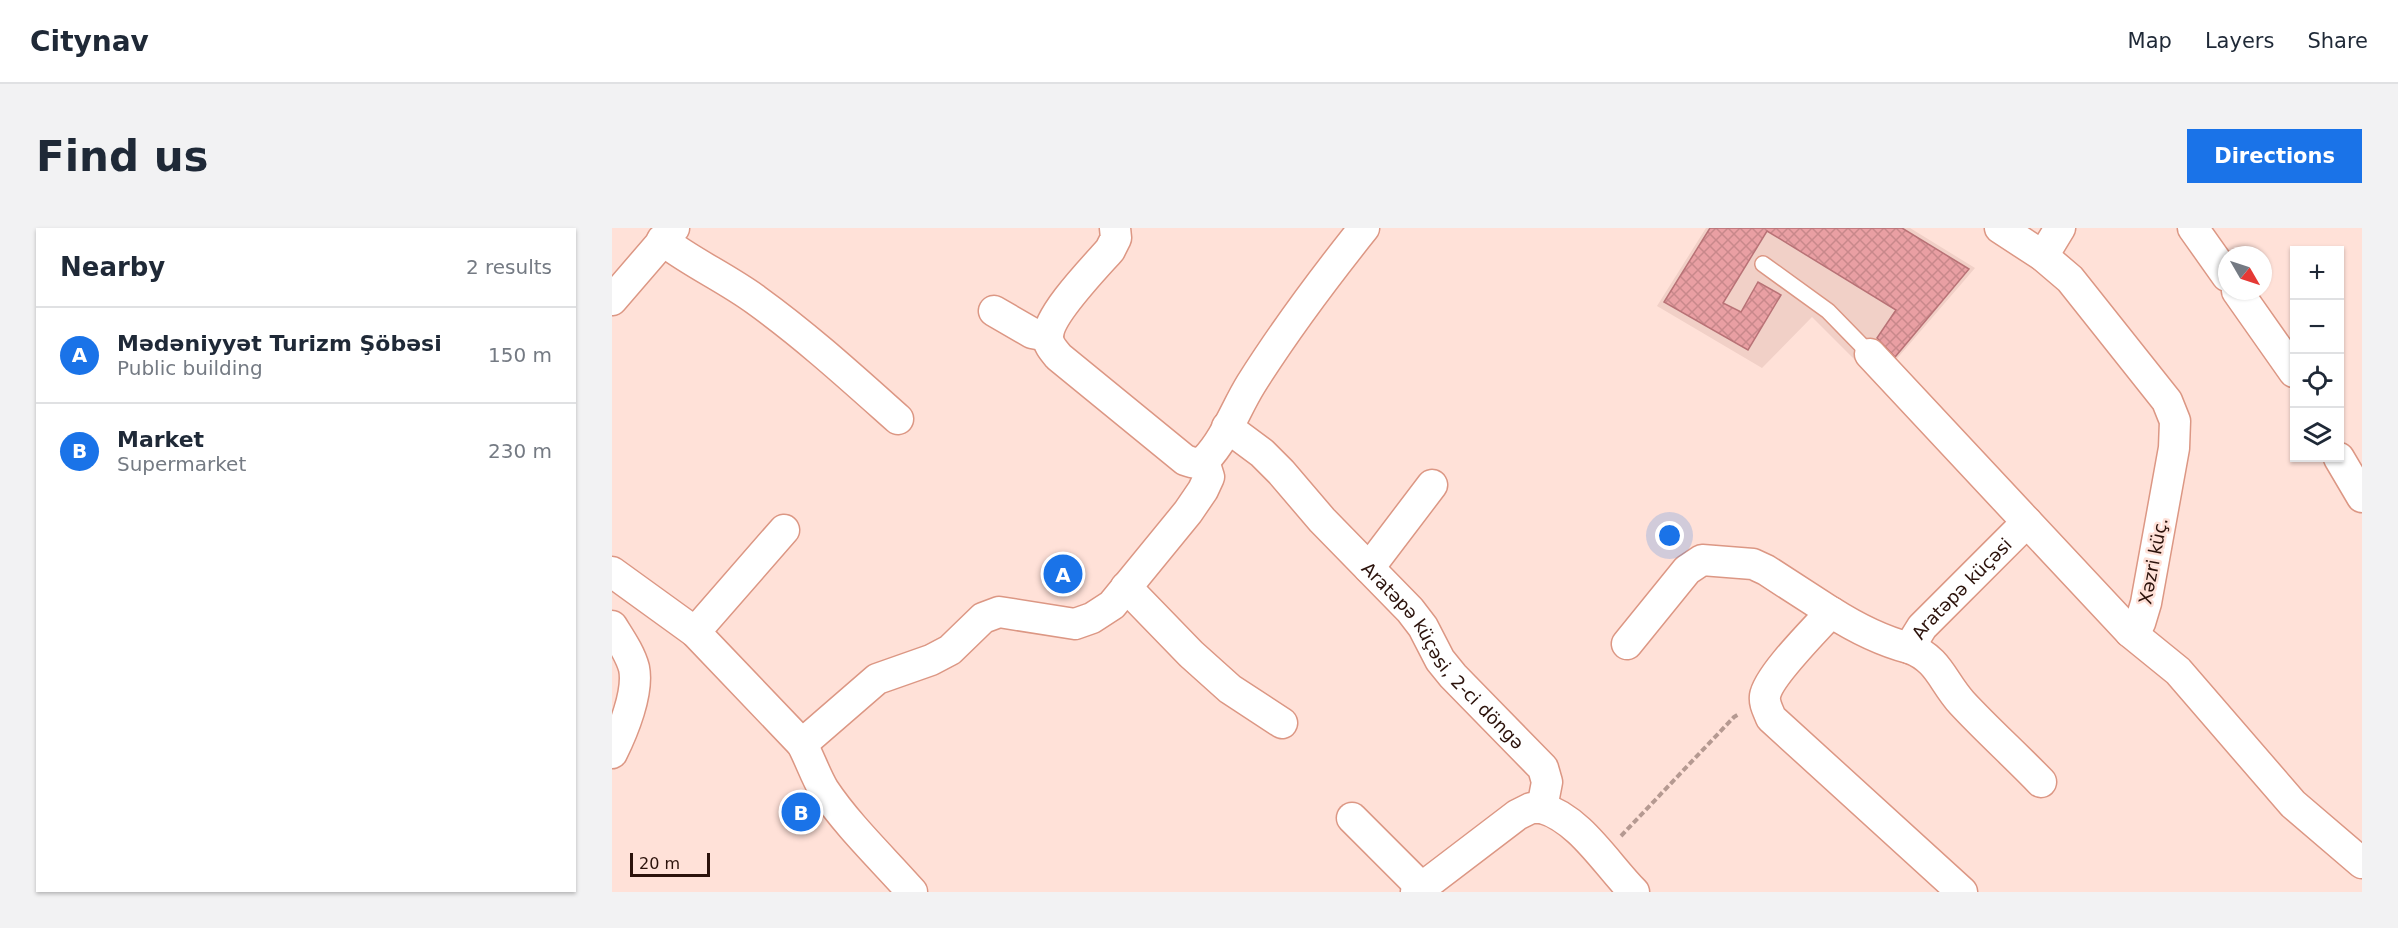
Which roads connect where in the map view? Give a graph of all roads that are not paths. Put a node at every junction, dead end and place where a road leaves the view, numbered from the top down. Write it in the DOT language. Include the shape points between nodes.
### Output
graph roads {
  1 [pos="1115,228"];
  2 [pos="1364,228"];
  3 [pos="2000,228"];
  4 [pos="2060,228"];
  5 [pos="2193,228"];
  6 [pos="668,234"];
  7 [pos="2043,256"];
  8 [pos="2218,263"];
  9 [pos="1763,264"];
  10 [pos="612,300"];
  11 [pos="2243,300"];
  12 [pos="994,311"];
  13 [pos="1048,336"];
  14 [pos="1870,354"];
  15 [pos="2290,365"];
  16 [pos="898,419"];
  17 [pos="1227,427"];
  18 [pos="1204,461"];
  19 [pos="2341,462"];
  20 [pos="1432,485"];
  21 [pos="2362,497"];
  22 [pos="2027,522"];
  23 [pos="784,530"];
  24 [pos="1370,568"];
  25 [pos="612,572"];
  26 [pos="1126,587"];
  27 [pos="1831,612"];
  28 [pos="612,626"];
  29 [pos="695,632"];
  30 [pos="2130,632"];
  31 [pos="1627,645"];
  32 [pos="1909,648"];
  33 [pos="1282,723"];
  34 [pos="802,744"];
  35 [pos="612,753"];
  36 [pos="2041,782"];
  37 [pos="1542,808"];
  38 [pos="1352,818"];
  39 [pos="2362,863"];
  40 [pos="1419,890"];
  41 [pos="912,892"];
  42 [pos="1632,892"];
  43 [pos="1962,892"];
  1 -- 13 [label="street" via="1116,238 1110,250 1060,309"];
  2 -- 17 [label="street" via="1289,328"];
  3 -- 7 [label="street, Xəzri küç."];
  4 -- 7 [label="street"];
  5 -- 8 [label="street"];
  6 -- 10 [label="street"];
  6 -- 16 [label="street" via="701,267 755,299 813,344"];
  7 -- 30 [label="street, Xəzri küç." via="2070,279 2096,311 2167,401 2175,421 2174,448 2146,603 2140,623"];
  9 -- 14 [label="lane" via="1828,311"];
  11 -- 15 [label="street"];
  12 -- 13 [label="street" via="1032,333"];
  13 -- 18 [label="street" via="1050,347 1059,357 1185,460 1196,464"];
  14 -- 22 [label="street"];
  17 -- 18 [label="street"];
  17 -- 24 [label="street, Aratəpə küçəsi, 2-ci döngə" via="1262,453"];
  18 -- 26 [label="street" via="1209,477 1203,490"];
  19 -- 21 [label="street"];
  20 -- 24 [label="street"];
  22 -- 30 [label="street, Aratəpə küçəsi"];
  22 -- 32 [label="street, Aratəpə küçəsi" via="1922,627"];
  23 -- 29 [label="street"];
  24 -- 37 [label="street, Aratəpə küçəsi, 2-ci döngə" via="1410,610 1453,676 1543,768 1547,782"];
  25 -- 29 [label="street"];
  26 -- 33 [label="street" via="1222,682"];
  26 -- 34 [label="street" via="1112,605 1075,624 999,612 983,618 950,650 877,679"];
  27 -- 31 [label="street, Aratəpə küçəsi" via="1753,564 1702,560 1687,570"];
  27 -- 32 [label="street, Aratəpə küçəsi" via="1863,632"];
  27 -- 43 [label="street" via="1772,679 1764,703 1771,718"];
  28 -- 35 [label="street" via="634,670 626,723"];
  29 -- 34 [label="street"];
  30 -- 39 [label="street" via="2178,671 2293,804"];
  32 -- 36 [label="street" via="1923,653 1935,664 1960,701"];
  34 -- 41 [label="street" via="838,809"];
  37 -- 40 [label="street" via="1516,815"];
  37 -- 42 [label="street" via="1566,820"];
  38 -- 40 [label="street"];
}
